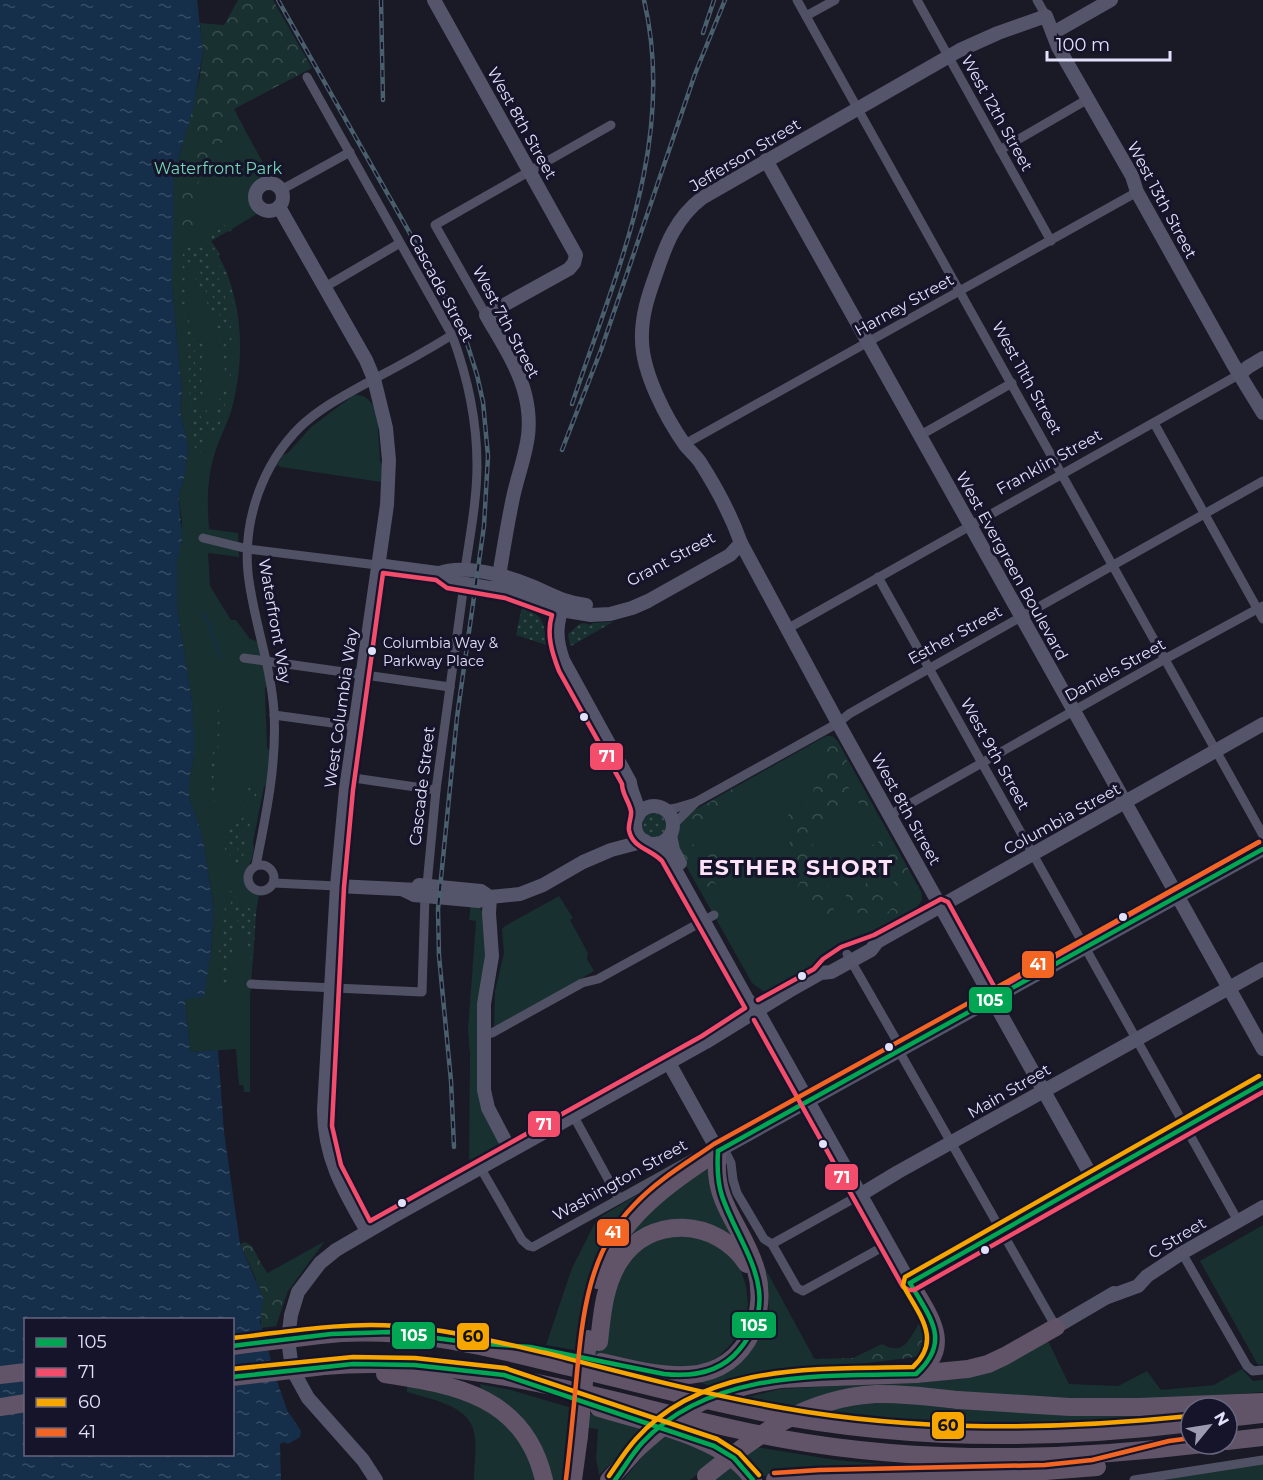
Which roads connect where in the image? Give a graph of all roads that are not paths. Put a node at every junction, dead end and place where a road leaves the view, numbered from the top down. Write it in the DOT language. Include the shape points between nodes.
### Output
graph roads {
  1 [pos="434,0"];
  2 [pos="797,0"];
  3 [pos="835,0"];
  4 [pos="917,0"];
  5 [pos="1036,0"];
  6 [pos="1111,0"];
  7 [pos="806,16"];
  8 [pos="1046,16"];
  9 [pos="1053,33"];
  10 [pos="948,57"];
  11 [pos="307,77"];
  12 [pos="1088,99"];
  13 [pos="858,108"];
  14 [pos="611,125"];
  15 [pos="1000,150"];
  16 [pos="350,152"];
  17 [pos="766,160"];
  18 [pos="530,170"];
  19 [pos="281,190"];
  20 [pos="1137,192"];
  21 [pos="279,207"];
  22 [pos="1051,241"];
  23 [pos="400,243"];
  24 [pos="324,287"];
  25 [pos="961,291"];
  26 [pos="486,315"];
  27 [pos="452,335"];
  28 [pos="867,342"];
  29 [pos="1263,358"];
  30 [pos="1240,374"];
  31 [pos="374,379"];
  32 [pos="1012,383"];
  33 [pos="1263,413"];
  34 [pos="1154,423"];
  35 [pos="919,436"];
  36 [pos="685,444"];
  37 [pos="1063,474"];
  38 [pos="1263,481"];
  39 [pos="1204,514"];
  40 [pos="970,525"];
  41 [pos="203,538"];
  42 [pos="741,543"];
  43 [pos="248,549"];
  44 [pos="377,565"];
  45 [pos="1113,565"];
  46 [pos="465,577"];
  47 [pos="878,578"];
  48 [pos="498,583"];
  49 [pos="563,606"];
  50 [pos="1260,608"];
  51 [pos="1022,617"];
  52 [pos="1263,619"];
  53 [pos="787,628"];
  54 [pos="244,658"];
  55 [pos="1165,659"];
  56 [pos="267,661"];
  57 [pos="929,668"];
  58 [pos="362,673"];
  59 [pos="450,687"];
  60 [pos="1074,710"];
  61 [pos="274,715"];
  62 [pos="838,723"];
  63 [pos="1263,724"];
  64 [pos="354,726"];
  65 [pos="1217,751"];
  66 [pos="982,761"];
  67 [pos="347,777"];
  68 [pos="630,782"];
  69 [pos="436,790"];
  70 [pos="696,802"];
  71 [pos="1125,803"];
  72 [pos="659,808"];
  73 [pos="890,815"];
  74 [pos="637,821"];
  75 [pos="671,830"];
  76 [pos="1263,835"];
  77 [pos="649,842"];
  78 [pos="611,849"];
  79 [pos="1263,849"];
  80 [pos="1034,854"];
  81 [pos="256,866"];
  82 [pos="273,883"];
  83 [pos="338,886"];
  84 [pos="426,890"];
  85 [pos="1178,896"];
  86 [pos="490,897"];
  87 [pos="941,906"];
  88 [pos="709,917"];
  89 [pos="1086,948"];
  90 [pos="849,957"];
  91 [pos="1263,969"];
  92 [pos="251,984"];
  93 [pos="332,988"];
  94 [pos="1228,988"];
  95 [pos="993,1000"];
  96 [pos="757,1010"];
  97 [pos="484,1034"];
  98 [pos="1137,1039"];
  99 [pos="1263,1049"];
  100 [pos="893,1055"];
  101 [pos="669,1063"];
  102 [pos="1263,1083"];
  103 [pos="1044,1090"];
  104 [pos="808,1101"];
  105 [pos="573,1115"];
  106 [pos="1186,1127"];
  107 [pos="951,1143"];
  108 [pos="510,1150"];
  109 [pos="718,1151"];
  110 [pos="480,1167"];
  111 [pos="1093,1179"];
  112 [pos="860,1195"];
  113 [pos="619,1199"];
  114 [pos="1263,1207"];
  115 [pos="1238,1221"];
  116 [pos="367,1231"];
  117 [pos="1001,1231"];
  118 [pos="772,1244"];
  119 [pos="888,1244"];
  120 [pos="1182,1253"];
  121 [pos="910,1283"];
  122 [pos="758,1284"];
  123 [pos="1056,1327"];
  124 [pos="593,1341"];
  125 [pos="469,1343"];
  126 [pos="234,1346"];
  127 [pos="324,1366"];
  128 [pos="1263,1370"];
  129 [pos="24,1372"];
  130 [pos="916,1374"];
  131 [pos="0,1375"];
  132 [pos="504,1376"];
  133 [pos="234,1377"];
  134 [pos="1263,1402"];
  135 [pos="24,1403"];
  136 [pos="0,1407"];
  137 [pos="1263,1414"];
  138 [pos="1239,1417"];
  139 [pos="1179,1424"];
  140 [pos="585,1437"];
  141 [pos="1263,1437"];
  142 [pos="1239,1440"];
  143 [pos="1179,1447"];
  144 [pos="1171,1448"];
  145 [pos="635,1450"];
  146 [pos="1263,1460"];
  147 [pos="704,1478"];
  148 [pos="781,1479"];
  149 [pos="376,1480"];
  150 [pos="544,1480"];
  151 [pos="573,1480"];
  152 [pos="586,1480"];
  153 [pos="609,1480"];
  154 [pos="615,1480"];
  155 [pos="753,1480"];
  156 [pos="775,1480"];
  157 [pos="1134,1480"];
  1 -- 18 [label="street, West 8th Street"];
  2 -- 7 [label="street, West 11th Street"];
  3 -- 7 [label="street"];
  4 -- 10 [label="street, West 12th Street"];
  5 -- 8 [label="street, West 13th Street"];
  6 -- 9 [label="street"];
  7 -- 13 [label="street, West 11th Street"];
  8 -- 9 [label="street, West 13th Street"];
  8 -- 10 [label="street, Jefferson Street"];
  9 -- 12 [label="street, West 13th Street"];
  10 -- 13 [label="street, Jefferson Street"];
  10 -- 15 [label="street, West 12th Street"];
  11 -- 16 [label="street, Cascade Street"];
  12 -- 15 [label="street"];
  12 -- 20 [label="street, West 13th Street" via="1132,176"];
  13 -- 17 [label="street, Jefferson Street"];
  13 -- 25 [label="street, West 11th Street"];
  14 -- 18 [label="street"];
  15 -- 22 [label="street, West 12th Street"];
  16 -- 19 [label="street"];
  16 -- 23 [label="street, Cascade Street"];
  17 -- 28 [label="street, West Evergreen Boulevard"];
  17 -- 36 [label="street, Jefferson Street" via="712,191 688,210 669,237 648,297 642,339 646,367"];
  18 -- 26 [label="street, West 8th Street" via="574,250 574,263"];
  18 -- 26 [label="street, West 7th Street" via="435,225"];
  19 -- 21 [label="street"];
  19 -- 21 [label="street" via="266,183 255,195 263,209"];
  20 -- 22 [label="street, Harney Street"];
  20 -- 30 [label="street, West 13th Street"];
  21 -- 24 [label="street, West Columbia Way"];
  22 -- 25 [label="street, Harney Street"];
  23 -- 24 [label="street"];
  23 -- 27 [label="street, Cascade Street"];
  24 -- 31 [label="street, West Columbia Way"];
  25 -- 28 [label="street, Harney Street"];
  25 -- 32 [label="street, West 11th Street"];
  26 -- 48 [label="street, West 7th Street" via="514,366 528,413 528,440"];
  27 -- 31 [label="street, Waterfront Way"];
  27 -- 46 [label="street, Cascade Street" via="468,384 476,437 475,493"];
  28 -- 35 [label="street, West Evergreen Boulevard"];
  28 -- 36 [label="street, Harney Street"];
  29 -- 30 [label="street, Franklin Street"];
  30 -- 33 [label="street, West 13th Street"];
  30 -- 34 [label="street, Franklin Street"];
  31 -- 43 [label="street, Waterfront Way" via="316,414 283,446 257,494"];
  31 -- 44 [label="street, West Columbia Way" via="386,428 388,460 387,506"];
  32 -- 35 [label="street"];
  32 -- 37 [label="street, West 11th Street"];
  34 -- 37 [label="street, Franklin Street"];
  34 -- 39 [label="street"];
  35 -- 40 [label="street, West Evergreen Boulevard"];
  36 -- 42 [label="street, West 8th Street" via="691,465 727,530"];
  37 -- 40 [label="street, Franklin Street"];
  37 -- 45 [label="street, West 11th Street"];
  38 -- 39 [label="street, Esther Street"];
  39 -- 45 [label="street, Esther Street"];
  39 -- 50 [label="street"];
  40 -- 47 [label="street, Franklin Street"];
  40 -- 51 [label="street, West Evergreen Boulevard"];
  41 -- 43 [label="street, Grant Street"];
  42 -- 49 [label="street, Grant Street" via="629,600 597,606"];
  42 -- 53 [label="street, West 8th Street"];
  43 -- 44 [label="street, Grant Street"];
  43 -- 56 [label="street, Waterfront Way" via="248,573"];
  44 -- 46 [label="street, Grant Street" via="439,573 449,581"];
  44 -- 58 [label="street, West Columbia Way"];
  45 -- 51 [label="street, Esther Street"];
  45 -- 55 [label="street, West 11th Street"];
  46 -- 48 [label="street, Grant Street"];
  46 -- 59 [label="street, Cascade Street"];
  47 -- 53 [label="street, Franklin Street"];
  47 -- 57 [label="street, West 9th Street"];
  48 -- 49 [label="street, Grant Street" via="528,598"];
  49 -- 68 [label="street" via="557,635 566,667"];
  50 -- 52 [label="street"];
  50 -- 55 [label="street, Daniels Street"];
  51 -- 57 [label="street, Esther Street"];
  51 -- 60 [label="street, West Evergreen Boulevard"];
  53 -- 62 [label="street, West 8th Street"];
  54 -- 56 [label="street"];
  55 -- 60 [label="street, Daniels Street"];
  55 -- 65 [label="street, West 11th Street"];
  56 -- 58 [label="street"];
  56 -- 61 [label="street, Waterfront Way"];
  57 -- 62 [label="street, Esther Street"];
  57 -- 66 [label="street, West 9th Street"];
  58 -- 59 [label="street"];
  58 -- 64 [label="street, West Columbia Way"];
  59 -- 69 [label="street, Cascade Street"];
  60 -- 66 [label="street, Daniels Street"];
  60 -- 71 [label="street, West Evergreen Boulevard"];
  61 -- 64 [label="street"];
  61 -- 81 [label="street, Waterfront Way" via="268,807"];
  62 -- 70 [label="street, Esther Street"];
  62 -- 73 [label="street, West 8th Street"];
  63 -- 65 [label="street, Columbia Street"];
  64 -- 67 [label="street, West Columbia Way"];
  65 -- 71 [label="street, Columbia Street"];
  65 -- 76 [label="street, West 11th Street"];
  66 -- 73 [label="street, Daniels Street"];
  66 -- 80 [label="street, West 9th Street"];
  67 -- 69 [label="street"];
  67 -- 83 [label="street, West Columbia Way"];
  68 -- 72 [label="street"];
  68 -- 74 [label="street" via="638,806"];
  69 -- 84 [label="street, Cascade Street"];
  70 -- 72 [label="street, Esther Street"];
  70 -- 75 [label="street, Esther Street"];
  71 -- 80 [label="street, Columbia Street"];
  71 -- 85 [label="street, West Evergreen Boulevard"];
  72 -- 74 [label="street" via="646,809"];
  72 -- 75 [label="street" via="671,818"];
  73 -- 87 [label="street, West 8th Street"];
  74 -- 77 [label="street" via="638,835"];
  74 -- 78 [label="street"];
  75 -- 77 [label="street" via="663,842"];
  75 -- 88 [label="street" via="675,853"];
  77 -- 78 [label="street"];
  77 -- 88 [label="street" via="668,857"];
  78 -- 86 [label="street" via="532,889"];
  79 -- 85 [label="street, Washington Street"];
  80 -- 87 [label="street, Columbia Street"];
  80 -- 89 [label="street, West 9th Street"];
  81 -- 82 [label="street" via="268,867 274,874"];
  81 -- 82 [label="street" via="248,876 252,888 264,891"];
  82 -- 83 [label="street"];
  83 -- 84 [label="street" via="404,890 414,895"];
  83 -- 93 [label="street, West Columbia Way"];
  84 -- 86 [label="street" via="481,891"];
  84 -- 93 [label="street, Cascade Street" via="422,992"];
  85 -- 89 [label="street, Washington Street"];
  85 -- 94 [label="street, West Evergreen Boulevard"];
  86 -- 97 [label="street" via="492,956 485,993"];
  87 -- 90 [label="street, Columbia Street" via="877,942 867,943"];
  87 -- 95 [label="street, West 8th Street"];
  88 -- 96 [label="street" via="747,999"];
  88 -- 97 [label="street" via="598,979 582,983"];
  89 -- 95 [label="street, Washington Street"];
  89 -- 98 [label="street, West 9th Street"];
  90 -- 96 [label="street, Columbia Street" via="827,965 821,973"];
  90 -- 100 [label="street" via="898,1043"];
  91 -- 94 [label="street, Main Street"];
  92 -- 93 [label="street"];
  93 -- 116 [label="street, West Columbia Way" via="325,1141 336,1173"];
  94 -- 98 [label="street, Main Street"];
  94 -- 99 [label="street, West Evergreen Boulevard"];
  95 -- 100 [label="street, Washington Street"];
  95 -- 103 [label="street, West 8th Street"];
  96 -- 101 [label="street, Columbia Street"];
  96 -- 104 [label="street"];
  97 -- 108 [label="street" via="485,1098"];
  98 -- 103 [label="street, Main Street"];
  98 -- 106 [label="street, West 9th Street"];
  100 -- 104 [label="street, Washington Street"];
  100 -- 107 [label="street"];
  101 -- 105 [label="street, Columbia Street"];
  101 -- 109 [label="street"];
  102 -- 106 [label="street"];
  103 -- 107 [label="street, Main Street"];
  103 -- 111 [label="street, West 8th Street"];
  104 -- 109 [label="street, Washington Street"];
  104 -- 112 [label="street"];
  105 -- 108 [label="street, Columbia Street"];
  105 -- 113 [label="street"];
  106 -- 111 [label="street"];
  106 -- 115 [label="street, West 9th Street"];
  107 -- 112 [label="street, Main Street"];
  107 -- 117 [label="street"];
  108 -- 110 [label="street, Columbia Street"];
  109 -- 113 [label="street, Washington Street" via="701,1154"];
  109 -- 118 [label="street" via="726,1153 735,1188 757,1229"];
  109 -- 122 [label="highway" via="718,1188 751,1256"];
  109 -- 124 [label="highway" via="650,1200 620,1234 604,1261 595,1290"];
  110 -- 113 [label="street, Washington Street" via="529,1246"];
  110 -- 116 [label="street, Columbia Street"];
  111 -- 117 [label="street"];
  112 -- 118 [label="street, Main Street"];
  112 -- 119 [label="street"];
  114 -- 115 [label="street, C Street"];
  115 -- 120 [label="street, C Street"];
  116 -- 149 [label="street, Columbia Street" via="313,1271 298,1292 288,1339 292,1370 302,1391"];
  117 -- 121 [label="street"];
  117 -- 123 [label="street"];
  118 -- 119 [label="street" via="800,1290 807,1290"];
  119 -- 121 [label="street"];
  120 -- 123 [label="street, C Street"];
  120 -- 128 [label="street" via="1247,1366 1253,1371"];
  121 -- 130 [label="highway" via="934,1329 937,1343 934,1356"];
  122 -- 124 [label="highway" via="739,1253 716,1235 691,1227 658,1230 633,1244 616,1266"];
  122 -- 125 [label="highway" via="758,1309 748,1340 730,1360 699,1374 661,1374 524,1346"];
  123 -- 130 [label="highway" via="988,1364 968,1370"];
  124 -- 140 [label="highway, bridge"];
  125 -- 126 [label="highway, bridge" via="357,1332"];
  125 -- 139 [label="highway" via="755,1411 866,1428 1035,1436"];
  127 -- 132 [label="highway" via="414,1365"];
  127 -- 133 [label="highway, bridge"];
  127 -- 150 [label="highway" via="438,1383 481,1397 502,1411 520,1431 536,1456"];
  129 -- 131 [label="highway"];
  130 -- 145 [label="highway, bridge" via="780,1379 734,1388 670,1420"];
  132 -- 144 [label="highway" via="756,1434 874,1451 1018,1458"];
  132 -- 155 [label="highway" via="714,1446 734,1458"];
  134 -- 147 [label="highway, bridge" via="1070,1407 905,1394 851,1397 803,1411 764,1431"];
  135 -- 136 [label="highway"];
  137 -- 138 [label="highway"];
  140 -- 151 [label="highway"];
  140 -- 152 [label="highway"];
  141 -- 142 [label="highway"];
  143 -- 144 [label="highway"];
  144 -- 148 [label="highway" via="1093,1467 1045,1472"];
  145 -- 153 [label="highway"];
  145 -- 154 [label="highway"];
  146 -- 157 [label="street"];
  148 -- 156 [label="highway"];
}
